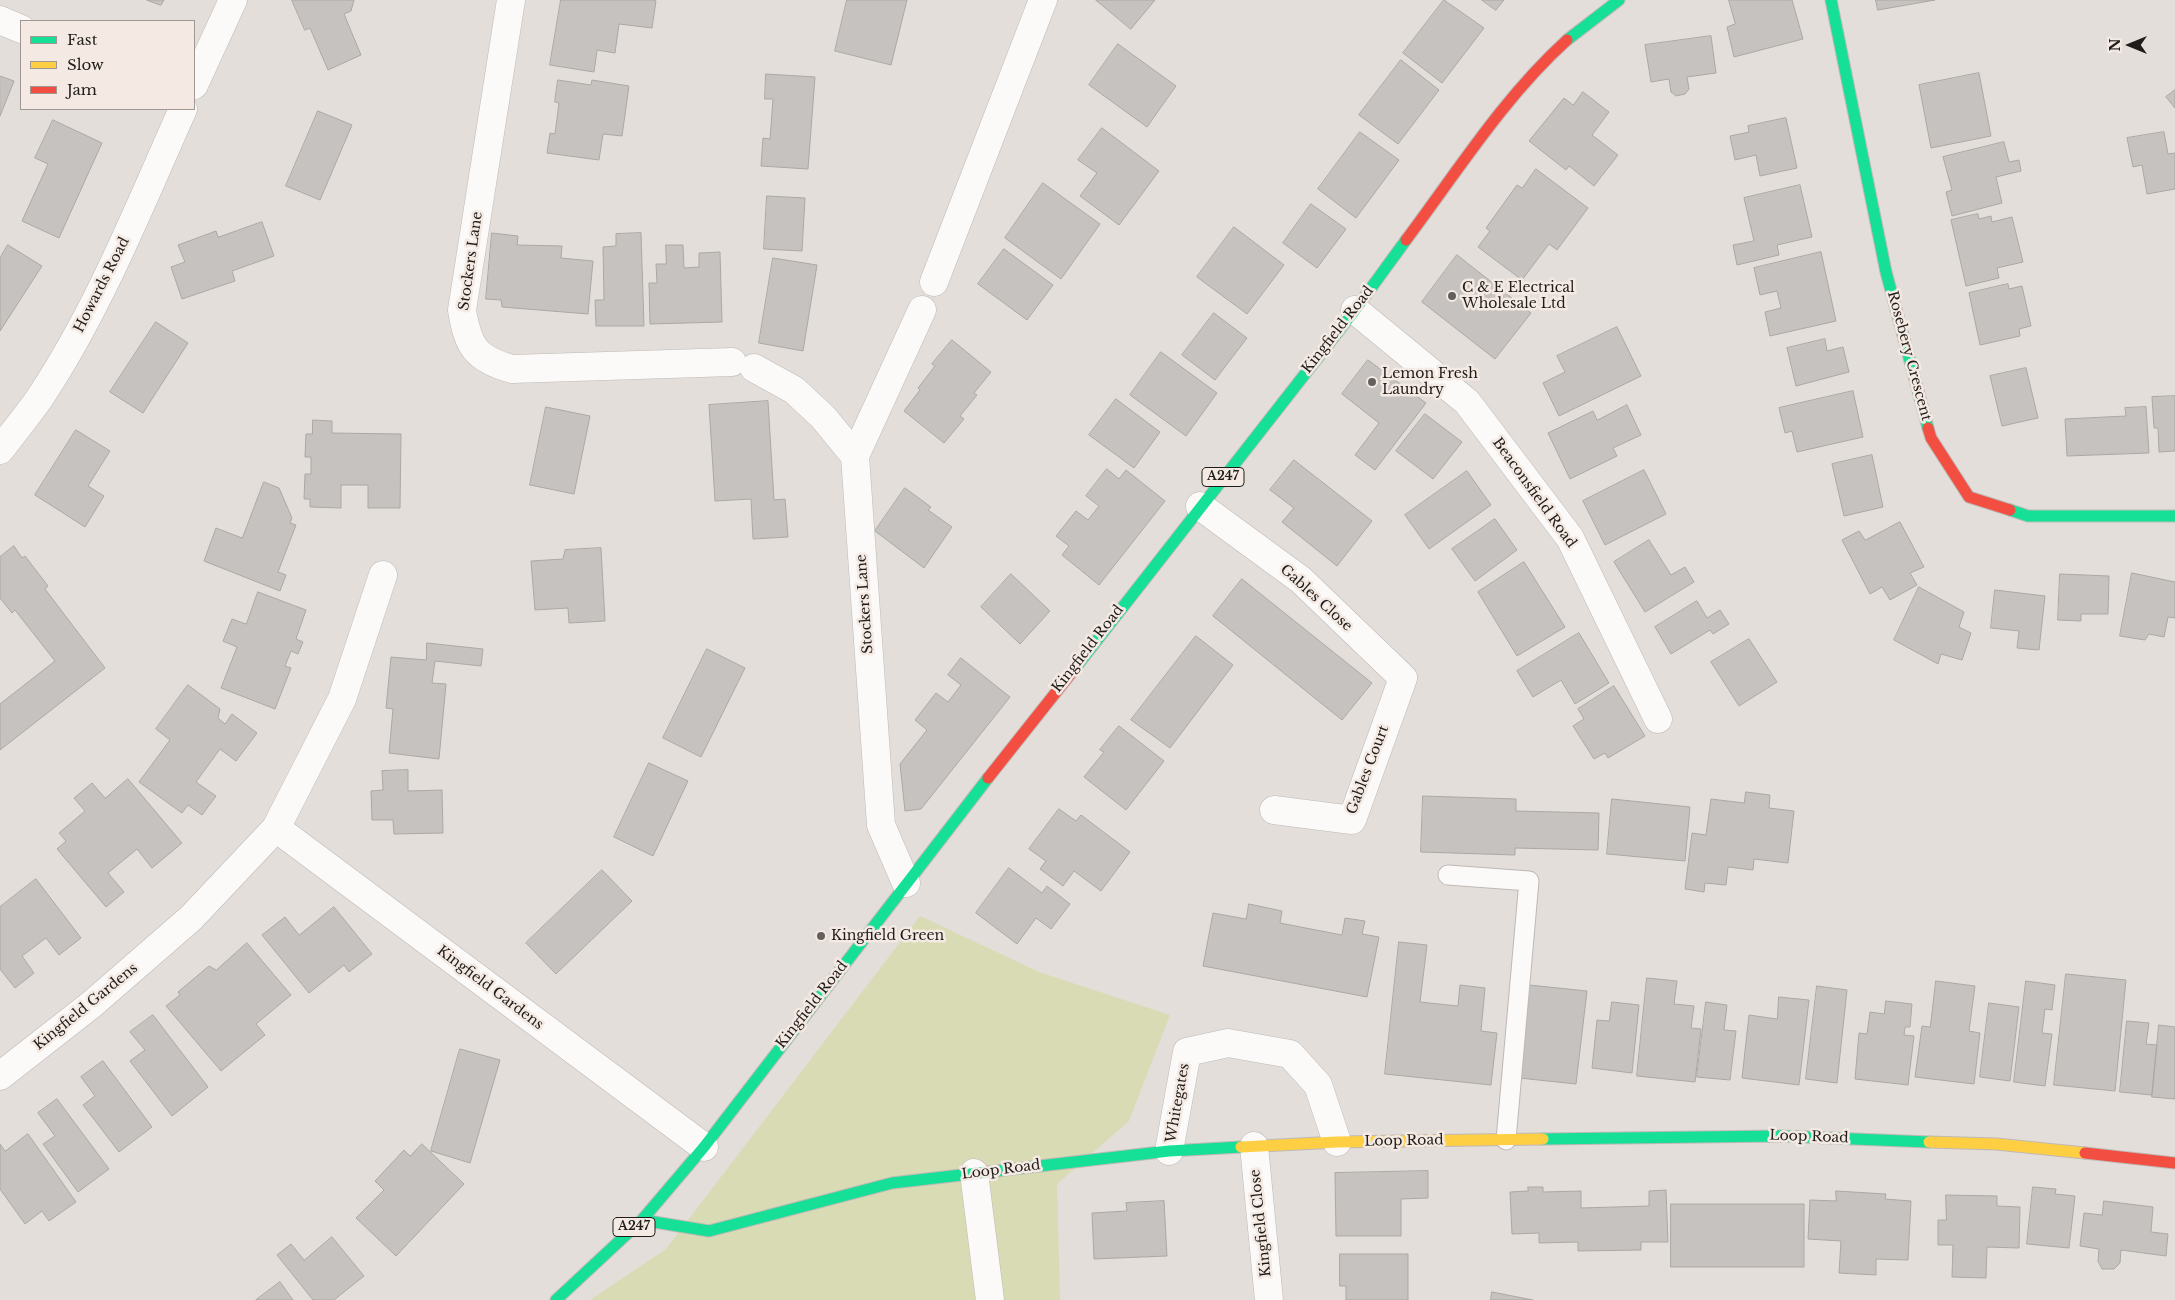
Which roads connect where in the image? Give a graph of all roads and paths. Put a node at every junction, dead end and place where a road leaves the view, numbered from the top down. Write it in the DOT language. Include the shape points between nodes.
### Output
graph roads {
  1 [pos="233,0"];
  2 [pos="511,0"];
  3 [pos="1043,0"];
  4 [pos="1830,0"];
  5 [pos="1610,2"];
  6 [pos="0,20"];
  7 [pos="20,28"];
  8 [pos="195,83"];
  9 [pos="183,110"];
  10 [pos="934,282"];
  11 [pos="922,310"];
  12 [pos="1355,310"];
  13 [pos="0,450"];
  14 [pos="855,456"];
  15 [pos="1200,506"];
  16 [pos="2175,516"];
  17 [pos="383,576"];
  18 [pos="1403,678"];
  19 [pos="1658,719"];
  20 [pos="1274,810"];
  21 [pos="276,828"];
  22 [pos="1448,875"];
  23 [pos="906,883"];
  24 [pos="0,1076"];
  25 [pos="1506,1140"];
  26 [pos="1337,1142"];
  27 [pos="1254,1146"];
  28 [pos="704,1147"];
  29 [pos="1169,1151"];
  30 [pos="2175,1163"];
  31 [pos="974,1173"];
  32 [pos="642,1220"];
  33 [pos="558,1299"];
  34 [pos="990,1300"];
  35 [pos="1269,1300"];
  1 -- 8 [label="street"];
  2 -- 14 [label="street, Stockers Lane" via="462,310 467,337 477,353 493,364 512,369 743,365 794,390 823,416"];
  3 -- 10 [label="street"];
  4 -- 16 [label="main road, Rosebery Crescent" via="1886,272 1931,438 1969,497 2028,516"];
  5 -- 12 [label="main road, Kingfield Road / A247" via="1547,58 1496,119"];
  6 -- 7 [label="street"];
  9 -- 13 [label="street, Howards Road" via="114,264 81,328 39,399"];
  11 -- 14 [label="street"];
  12 -- 15 [label="main road, Kingfield Road / A247"];
  12 -- 19 [label="street, Beaconsfield Road" via="1467,402 1570,538"];
  14 -- 23 [label="street, Stockers Lane" via="880,825"];
  15 -- 18 [label="street, Gables Close" via="1301,580"];
  15 -- 23 [label="main road, Kingfield Road / A247"];
  17 -- 21 [label="street, Kingfield Gardens" via="342,699"];
  18 -- 20 [label="street, Gables Court" via="1352,820"];
  21 -- 24 [label="street, Kingfield Gardens" via="191,918 92,1004"];
  21 -- 28 [label="street, Kingfield Gardens"];
  22 -- 25 [label="lane" via="1529,881"];
  23 -- 28 [label="main road, Kingfield Road / A247"];
  25 -- 26 [label="main road, Loop Road"];
  25 -- 30 [label="main road, Loop Road" via="1780,1136 1996,1144"];
  26 -- 27 [label="main road, Loop Road"];
  26 -- 29 [label="street, Whitegates" via="1318,1085 1290,1054 1228,1043 1187,1052"];
  27 -- 29 [label="main road, Loop Road"];
  27 -- 35 [label="street, Kingfield Close"];
  28 -- 32 [label="main road, Kingfield Road / A247"];
  29 -- 31 [label="main road, Loop Road"];
  31 -- 32 [label="main road, Loop Road" via="892,1183 709,1231"];
  31 -- 34 [label="street"];
  32 -- 33 [label="main road, Kingfield Road / A247"];
}
